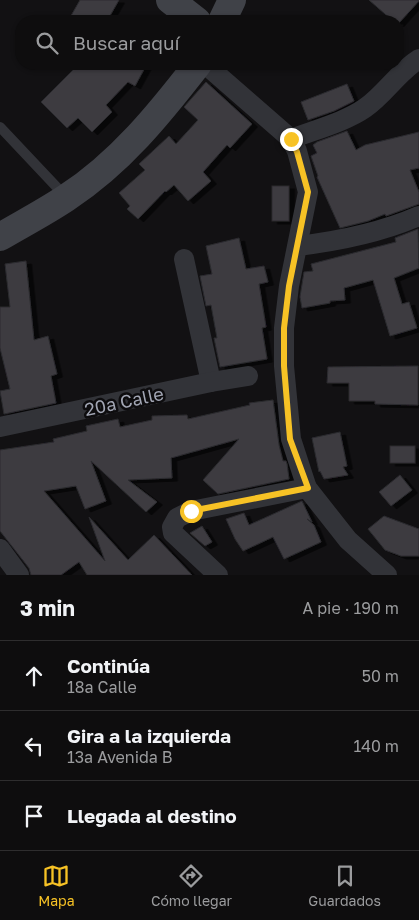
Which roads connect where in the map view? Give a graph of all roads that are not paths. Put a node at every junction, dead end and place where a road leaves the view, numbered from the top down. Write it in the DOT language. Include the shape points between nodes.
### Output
graph roads {
  1 [pos="170,0"];
  2 [pos="232,0"];
  3 [pos="189,15"];
  4 [pos="225,15"];
  5 [pos="419,59"];
  6 [pos="193,70"];
  7 [pos="212,70"];
  8 [pos="0,127"];
  9 [pos="291,139"];
  10 [pos="67,198"];
  11 [pos="419,216"];
  12 [pos="0,237"];
  13 [pos="298,246"];
  14 [pos="184,259"];
  15 [pos="248,376"];
  16 [pos="211,382"];
  17 [pos="0,427"];
  18 [pos="308,488"];
  19 [pos="0,549"];
  20 [pos="19,575"];
  21 [pos="218,575"];
  22 [pos="387,575"];
  1 -- 3 [label="main road"];
  2 -- 4 [label="main road"];
  5 -- 9 [label="street" via="366,108"];
  6 -- 10 [label="main road" via="150,125"];
  7 -- 9 [label="street"];
  8 -- 10 [label="lane"];
  9 -- 13 [label="street" via="308,192"];
  10 -- 12 [label="main road"];
  11 -- 13 [label="street" via="376,232"];
  13 -- 18 [label="street" via="284,328 284,366 290,439"];
  14 -- 16 [label="street"];
  15 -- 16 [label="street, 20a Calle"];
  16 -- 17 [label="street, 20a Calle"];
  18 -- 21 [label="street" via="191,511 174,522 173,532"];
  18 -- 22 [label="street" via="348,540"];
  19 -- 20 [label="street"];
}
